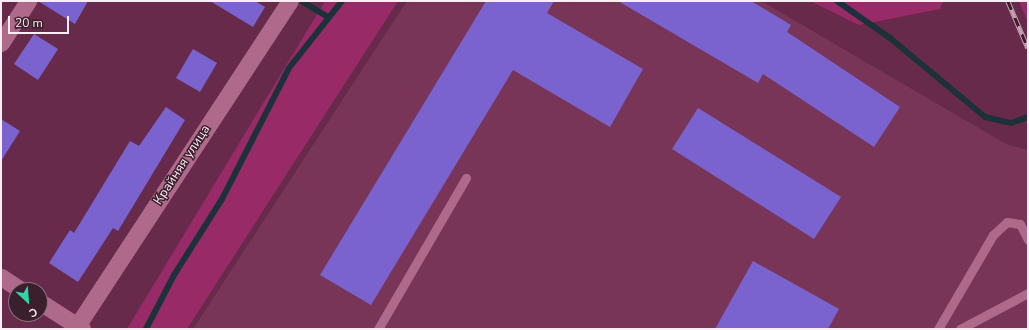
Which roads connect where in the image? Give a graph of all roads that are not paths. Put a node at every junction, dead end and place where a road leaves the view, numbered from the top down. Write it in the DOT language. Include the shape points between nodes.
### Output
graph roads {
  1 [pos="28,1"];
  2 [pos="290,1"];
  3 [pos="1,43"];
  4 [pos="466,178"];
  5 [pos="1028,240"];
  6 [pos="1028,293"];
  7 [pos="48,307"];
  8 [pos="78,328"];
  9 [pos="378,329"];
  10 [pos="938,329"];
  11 [pos="960,329"];
  1 -- 3 [label="street"];
  2 -- 8 [label="street, Крайняя улица"];
  4 -- 9 [label="lane"];
  5 -- 10 [label="lane" via="1020,224 1007,222 993,235"];
  6 -- 11 [label="lane"];
  7 -- 8 [label="street"];
}
